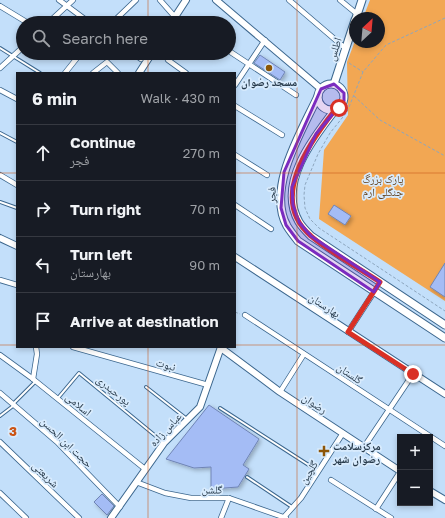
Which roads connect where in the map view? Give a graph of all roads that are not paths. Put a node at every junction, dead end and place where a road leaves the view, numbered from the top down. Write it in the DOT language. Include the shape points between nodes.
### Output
graph roads {
  1 [pos="59,0"];
  2 [pos="73,0"];
  3 [pos="136,0"];
  4 [pos="160,0"];
  5 [pos="186,0"];
  6 [pos="216,0"];
  7 [pos="289,0"];
  8 [pos="340,0"];
  9 [pos="362,0"];
  10 [pos="0,6"];
  11 [pos="66,6"];
  12 [pos="351,12"];
  13 [pos="358,12"];
  14 [pos="16,16"];
  15 [pos="55,16"];
  16 [pos="80,16"];
  17 [pos="119,16"];
  18 [pos="174,16"];
  19 [pos="176,16"];
  20 [pos="236,16"];
  21 [pos="236,16"];
  22 [pos="349,37"];
  23 [pos="265,40"];
  24 [pos="0,48"];
  25 [pos="345,48"];
  26 [pos="16,53"];
  27 [pos="13,56"];
  28 [pos="236,56"];
  29 [pos="16,58"];
  30 [pos="19,60"];
  31 [pos="75,60"];
  32 [pos="147,60"];
  33 [pos="168,60"];
  34 [pos="249,64"];
  35 [pos="0,68"];
  36 [pos="38,72"];
  37 [pos="66,72"];
  38 [pos="94,72"];
  39 [pos="117,72"];
  40 [pos="140,72"];
  41 [pos="185,72"];
  42 [pos="236,84"];
  43 [pos="334,84"];
  44 [pos="0,90"];
  45 [pos="320,92"];
  46 [pos="296,95"];
  47 [pos="16,98"];
  48 [pos="236,107"];
  49 [pos="335,110"];
  50 [pos="0,133"];
  51 [pos="282,135"];
  52 [pos="16,141"];
  53 [pos="236,156"];
  54 [pos="0,175"];
  55 [pos="267,175"];
  56 [pos="16,184"];
  57 [pos="0,202"];
  58 [pos="236,206"];
  59 [pos="16,208"];
  60 [pos="271,228"];
  61 [pos="0,238"];
  62 [pos="16,246"];
  63 [pos="236,259"];
  64 [pos="0,280"];
  65 [pos="380,282"];
  66 [pos="16,285"];
  67 [pos="374,292"];
  68 [pos="244,315"];
  69 [pos="445,325"];
  70 [pos="348,332"];
  71 [pos="445,338"];
  72 [pos="36,348"];
  73 [pos="77,348"];
  74 [pos="219,348"];
  75 [pos="220,348"];
  76 [pos="304,354"];
  77 [pos="0,355"];
  78 [pos="413,374"];
  79 [pos="34,380"];
  80 [pos="208,385"];
  81 [pos="146,387"];
  82 [pos="280,392"];
  83 [pos="0,393"];
  84 [pos="445,394"];
  85 [pos="58,399"];
  86 [pos="13,405"];
  87 [pos="220,408"];
  88 [pos="389,410"];
  89 [pos="0,416"];
  90 [pos="188,419"];
  91 [pos="343,433"];
  92 [pos="0,442"];
  93 [pos="164,443"];
  94 [pos="445,446"];
  95 [pos="364,447"];
  96 [pos="145,469"];
  97 [pos="398,470"];
  98 [pos="318,471"];
  99 [pos="397,476"];
  100 [pos="246,477"];
  101 [pos="331,480"];
  102 [pos="136,482"];
  103 [pos="433,492"];
  104 [pos="0,493"];
  105 [pos="229,498"];
  106 [pos="445,500"];
  107 [pos="120,507"];
  108 [pos="293,508"];
  109 [pos="376,509"];
  110 [pos="26,518"];
  111 [pos="79,518"];
  112 [pos="111,518"];
  113 [pos="221,518"];
  114 [pos="285,518"];
  115 [pos="391,518"];
  1 -- 11 [label="street"];
  2 -- 11 [label="street"];
  3 -- 17 [label="street"];
  4 -- 18 [label="street"];
  5 -- 19 [label="main road"];
  6 -- 21 [label="main road"];
  7 -- 25 [label="street"];
  8 -- 12 [label="street"];
  9 -- 13 [label="main road, اطلس"];
  10 -- 14 [label="street"];
  11 -- 15 [label="street"];
  11 -- 16 [label="street"];
  20 -- 23 [label="main road"];
  22 -- 25 [label="main road, اطلس"];
  23 -- 34 [label="street"];
  23 -- 45 [label="main road"];
  24 -- 27 [label="lane"];
  25 -- 43 [label="main road, اطلس"];
  26 -- 27 [label="street"];
  27 -- 29 [label="lane"];
  27 -- 35 [label="street"];
  28 -- 34 [label="street"];
  30 -- 36 [label="lane"];
  31 -- 37 [label="street"];
  32 -- 40 [label="main road"];
  33 -- 41 [label="street"];
  34 -- 42 [label="street"];
  34 -- 46 [label="street"];
  38 -- 39 [label="street" via="107,62"];
  43 -- 45 [label="main road" via="327,85"];
  43 -- 49 [label="main road" via="342,89 344,97 342,105"];
  44 -- 47 [label="street"];
  45 -- 49 [label="main road" via="323,107"];
  45 -- 67 [label="main road, فجر" via="284,172 280,190 286,226 298,241"];
  48 -- 51 [label="street"];
  49 -- 65 [label="main road, فجر" via="316,134 298,169 292,187 292,205 298,222 311,236"];
  50 -- 52 [label="lane"];
  53 -- 55 [label="street"];
  54 -- 56 [label="street"];
  57 -- 59 [label="lane"];
  58 -- 60 [label="street"];
  61 -- 62 [label="main road"];
  63 -- 70 [label="main road, بهارستان"];
  64 -- 66 [label="street"];
  65 -- 67 [label="main road"];
  65 -- 69 [label="main road, فجر"];
  67 -- 70 [label="street"];
  67 -- 71 [label="main road, فجر"];
  68 -- 76 [label="street, گلستان"];
  70 -- 78 [label="main road, بهارستان"];
  72 -- 79 [label="street"];
  73 -- 80 [label="street, نبوت"];
  74 -- 80 [label="main road, عباس زاده"];
  75 -- 82 [label="main road, رضوان"];
  76 -- 82 [label="street"];
  76 -- 88 [label="street, گلستان"];
  77 -- 79 [label="street, اسلامی"];
  78 -- 84 [label="main road, بهارستان"];
  78 -- 88 [label="street"];
  79 -- 85 [label="street, اسلامی"];
  79 -- 86 [label="lane"];
  80 -- 90 [label="main road, عباس زاده" via="200,407"];
  81 -- 90 [label="lane"];
  82 -- 91 [label="main road, رضوان"];
  83 -- 86 [label="street, حجت ابن الحسن"];
  85 -- 93 [label="lane, پورحیدری" via="78,373"];
  85 -- 96 [label="street, اسلامی"];
  86 -- 89 [label="lane"];
  86 -- 107 [label="street, حجت ابن الحسن" via="57,442"];
  87 -- 98 [label="lane"];
  88 -- 94 [label="street, گلستان"];
  88 -- 95 [label="street"];
  90 -- 93 [label="main road, عباس زاده"];
  91 -- 95 [label="main road, رضوان"];
  91 -- 98 [label="street, گلچین"];
  92 -- 111 [label="street, شریعتی"];
  93 -- 96 [label="main road, عباس زاده"];
  95 -- 97 [label="main road, رضوان"];
  96 -- 102 [label="main road, عباس زاده"];
  98 -- 108 [label="street, گلچین"];
  99 -- 109 [label="street"];
  100 -- 108 [label="lane"];
  101 -- 109 [label="street"];
  102 -- 105 [label="street, گلشن" via="165,493 191,498"];
  102 -- 107 [label="main road, عباس زاده"];
  103 -- 106 [label="main road"];
  104 -- 110 [label="street"];
  105 -- 113 [label="street"];
  105 -- 114 [label="street, گلشن"];
  107 -- 112 [label="main road, عباس زاده"];
  108 -- 114 [label="street, گلچین"];
  109 -- 115 [label="street"];
}
